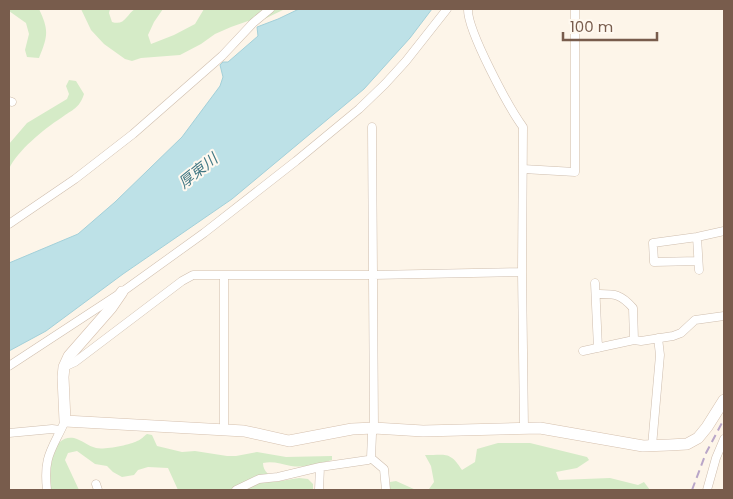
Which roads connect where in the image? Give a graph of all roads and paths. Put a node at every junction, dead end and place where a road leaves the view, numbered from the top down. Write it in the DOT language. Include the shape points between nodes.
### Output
graph roads {
  1 [pos="270,9"];
  2 [pos="446,9"];
  3 [pos="468,9"];
  4 [pos="575,9"];
  5 [pos="372,127"];
  6 [pos="523,169"];
  7 [pos="9,224"];
  8 [pos="724,232"];
  9 [pos="697,237"];
  10 [pos="698,261"];
  11 [pos="699,270"];
  12 [pos="522,272"];
  13 [pos="373,275"];
  14 [pos="224,276"];
  15 [pos="595,283"];
  16 [pos="122,292"];
  17 [pos="596,294"];
  18 [pos="724,316"];
  19 [pos="658,338"];
  20 [pos="634,340"];
  21 [pos="598,348"];
  22 [pos="583,352"];
  23 [pos="9,366"];
  24 [pos="64,367"];
  25 [pos="723,405"];
  26 [pos="62,425"];
  27 [pos="374,428"];
  28 [pos="524,429"];
  29 [pos="224,430"];
  30 [pos="9,433"];
  31 [pos="724,439"];
  32 [pos="652,446"];
  33 [pos="371,458"];
  34 [pos="320,467"];
  35 [pos="47,490"];
  36 [pos="236,490"];
  37 [pos="319,490"];
  38 [pos="386,490"];
  39 [pos="707,490"];
  1 -- 7 [label="street" via="133,134"];
  2 -- 16 [label="street" via="406,61 359,109 259,191"];
  3 -- 6 [label="street" via="467,17 487,62 523,127"];
  4 -- 6 [label="street" via="575,172"];
  5 -- 13 [label="street"];
  6 -- 12 [label="street"];
  8 -- 9 [label="street"];
  9 -- 10 [label="street"];
  9 -- 10 [label="street" via="654,242 654,262"];
  10 -- 11 [label="street"];
  12 -- 13 [label="street"];
  12 -- 28 [label="street"];
  13 -- 14 [label="street"];
  13 -- 27 [label="street"];
  14 -- 24 [label="street" via="193,275 187,278 76,362"];
  14 -- 29 [label="street"];
  15 -- 17 [label="street"];
  16 -- 23 [label="street"];
  16 -- 24 [label="street" via="69,356"];
  17 -- 20 [label="street" via="621,296 633,308"];
  17 -- 21 [label="street"];
  18 -- 19 [label="street" via="695,320 681,333"];
  19 -- 20 [label="street"];
  19 -- 32 [label="street" via="660,355"];
  20 -- 21 [label="street"];
  21 -- 22 [label="street"];
  24 -- 26 [label="street"];
  25 -- 32 [label="street" via="703,434 694,441"];
  26 -- 29 [label="street"];
  26 -- 30 [label="street"];
  26 -- 35 [label="street" via="47,460"];
  27 -- 28 [label="street" via="423,431"];
  27 -- 29 [label="street" via="289,441"];
  27 -- 33 [label="street"];
  28 -- 32 [label="street" via="540,428"];
  31 -- 39 [label="street"];
  33 -- 34 [label="street"];
  33 -- 38 [label="street" via="384,469"];
  34 -- 36 [label="street" via="258,479"];
  34 -- 37 [label="street"];
}
